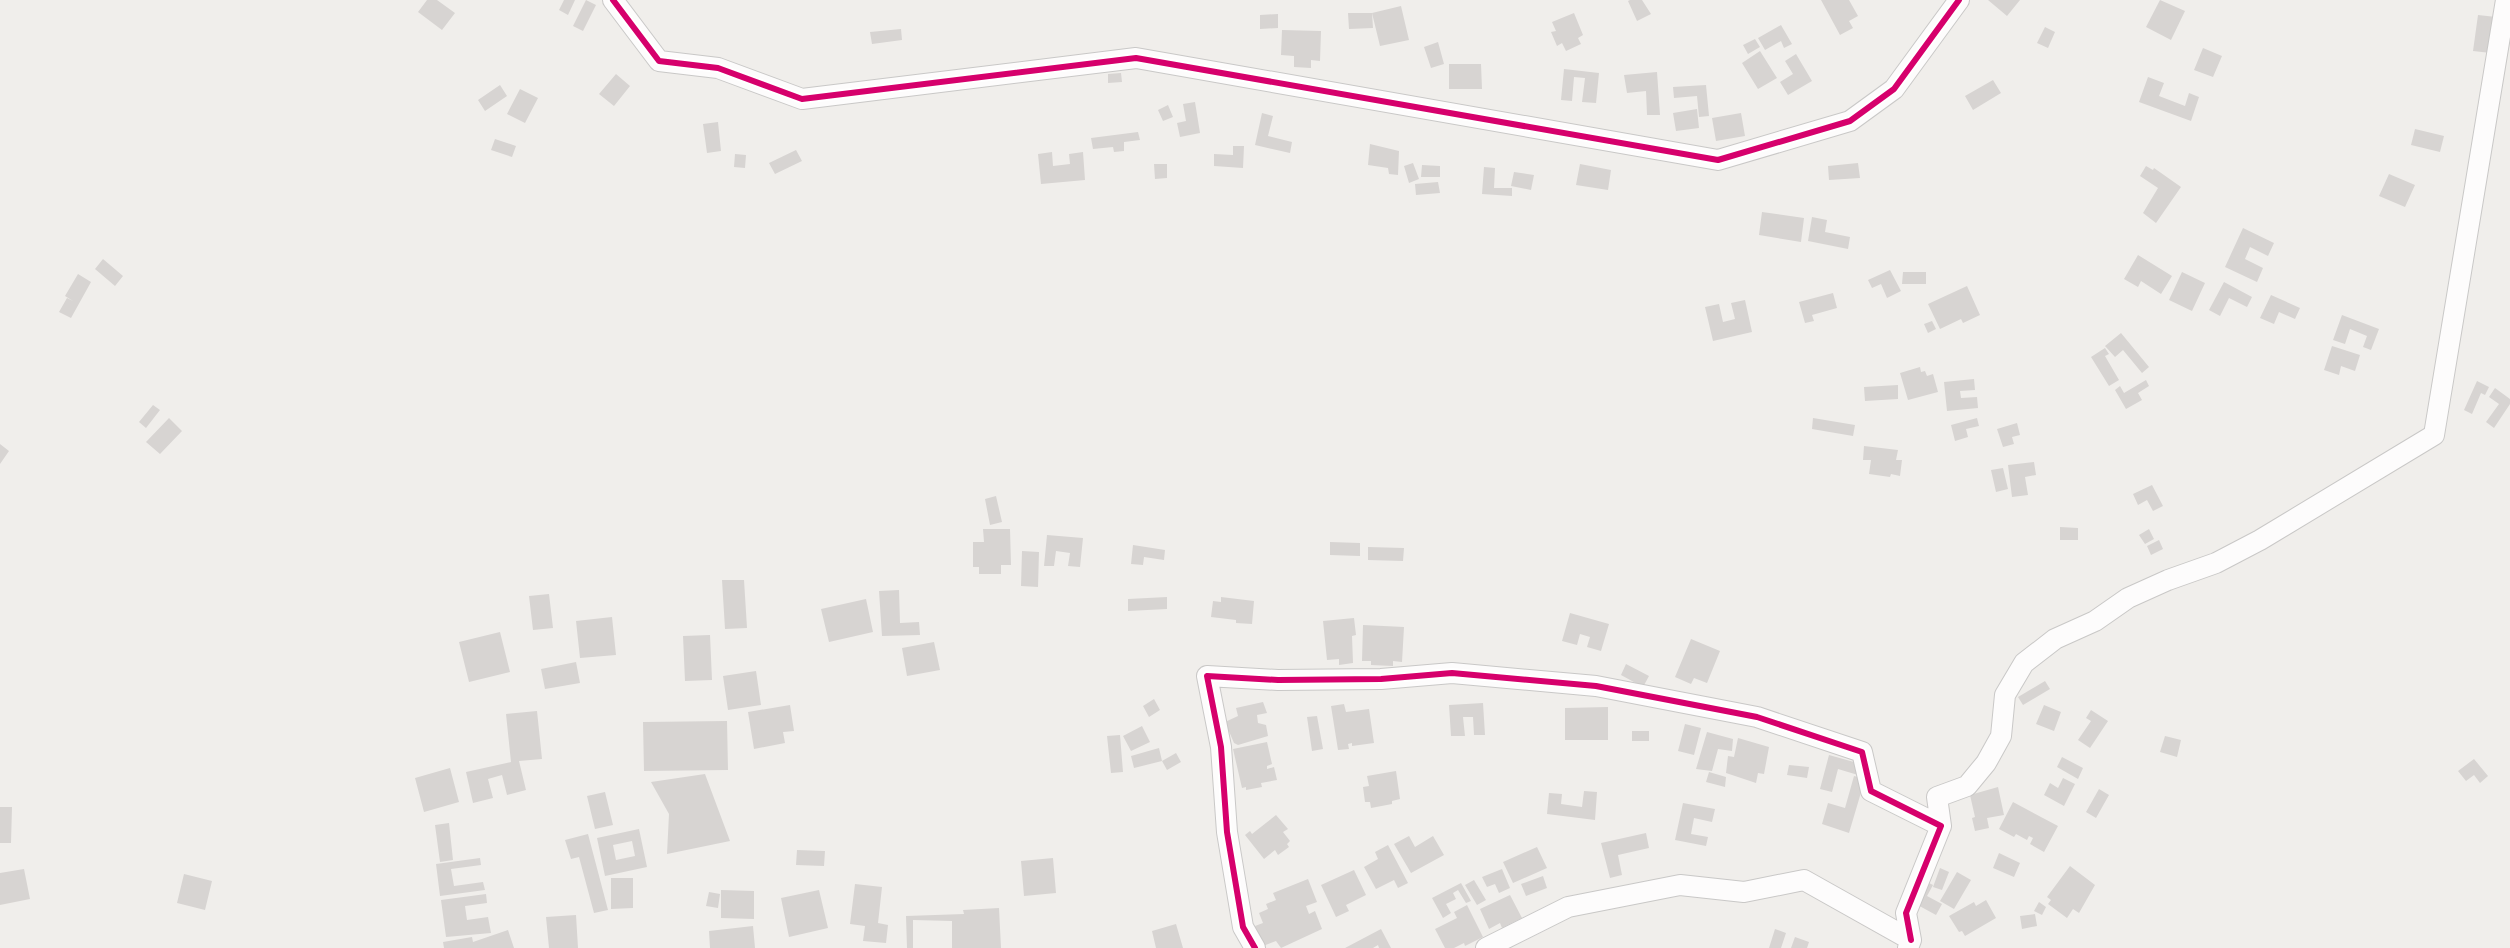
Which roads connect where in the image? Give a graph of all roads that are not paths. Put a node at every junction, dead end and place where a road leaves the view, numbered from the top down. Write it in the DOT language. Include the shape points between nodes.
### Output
graph roads {
  1 [pos="613,0"];
  2 [pos="1959,0"];
  3 [pos="2506,0"];
  4 [pos="1941,826"];
  5 [pos="1909,944"];
  6 [pos="1255,948"];
  7 [pos="1486,948"];
  1 -- 2 [label="street" via="659,61 718,68 802,99 1136,58 1718,160 1850,121 1894,89"];
  3 -- 4 [label="street" via="2434,435 2260,540 2216,563 2128,598 2095,621 2055,639 2024,663 2005,696 2001,736 1986,763 1967,786 1937,797"];
  4 -- 5 [label="street" via="1906,913"];
  4 -- 6 [label="street" via="1871,791 1862,752 1757,717 1689,703 1596,686 1452,673 1381,679 1207,676 1221,747 1227,832 1244,927"];
  5 -- 7 [label="street" via="1804,880 1744,892 1680,885 1568,907"];
}
